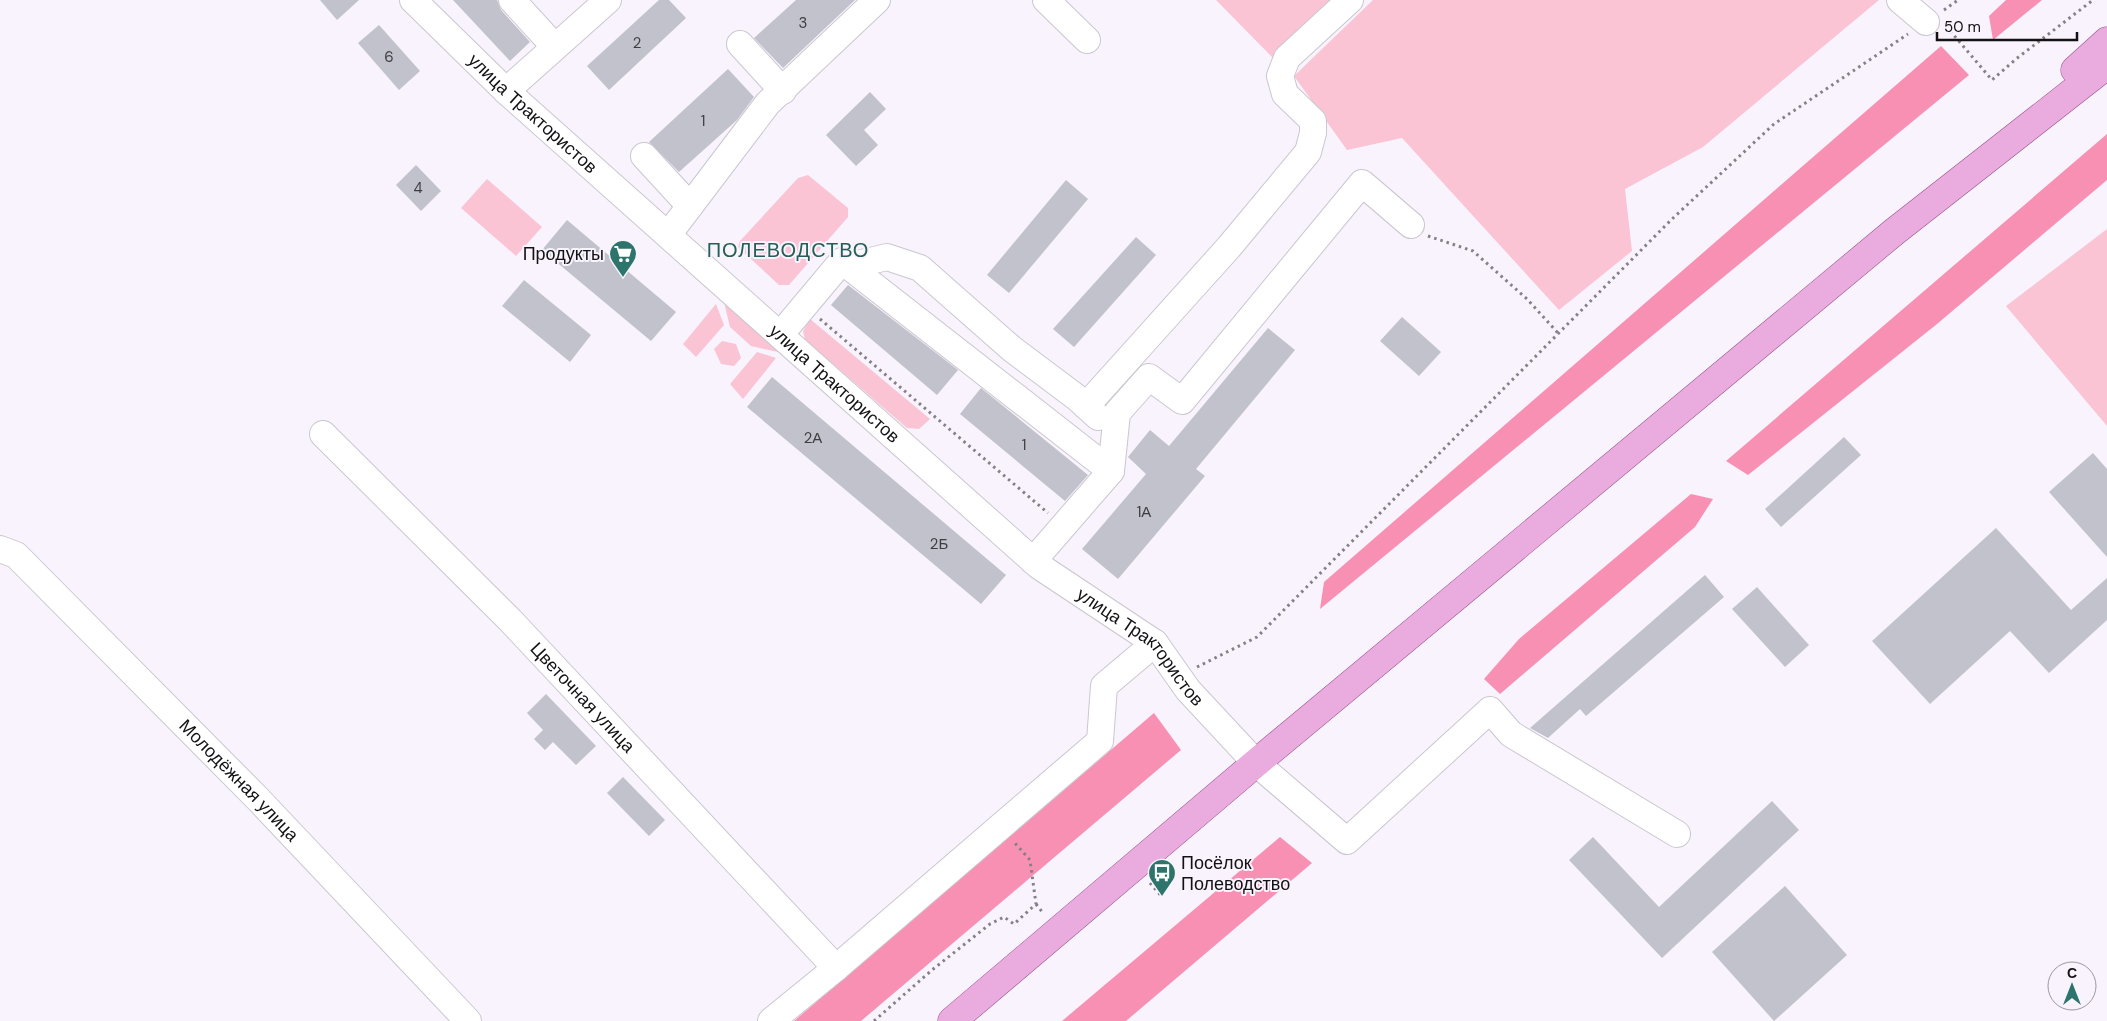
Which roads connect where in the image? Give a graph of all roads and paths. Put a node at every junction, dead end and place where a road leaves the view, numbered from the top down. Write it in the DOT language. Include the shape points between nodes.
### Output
graph roads {
  1 [pos="413,0"];
  2 [pos="512,0"];
  3 [pos="608,0"];
  4 [pos="877,0"];
  5 [pos="1046,0"];
  6 [pos="1350,0"];
  7 [pos="1900,0"];
  8 [pos="2092,0"];
  9 [pos="1934,22"];
  10 [pos="1087,40"];
  11 [pos="2107,42"];
  12 [pos="740,44"];
  13 [pos="555,47"];
  14 [pos="2107,64"];
  15 [pos="783,90"];
  16 [pos="506,91"];
  17 [pos="644,156"];
  18 [pos="690,206"];
  19 [pos="1411,225"];
  20 [pos="1894,232"];
  21 [pos="668,235"];
  22 [pos="848,266"];
  23 [pos="805,306"];
  24 [pos="1558,333"];
  25 [pos="780,334"];
  26 [pos="1086,406"];
  27 [pos="1116,422"];
  28 [pos="323,434"];
  29 [pos="1111,471"];
  30 [pos="1063,526"];
  31 [pos="0,549"];
  32 [pos="1033,561"];
  33 [pos="1155,644"];
  34 [pos="1188,690"];
  35 [pos="1256,763"];
  36 [pos="1000,827"];
  37 [pos="1677,834"];
  38 [pos="836,968"];
  39 [pos="468,1021"];
  40 [pos="771,1021"];
  41 [pos="874,1021"];
  42 [pos="952,1021"];
  1 -- 16 [label="street, улица Трактористов"];
  2 -- 13 [label="street"];
  3 -- 13 [label="street"];
  4 -- 15 [label="street"];
  5 -- 10 [label="street"];
  6 -- 26 [label="street" via="1287,58 1280,76 1285,94 1313,121 1308,152"];
  7 -- 9 [label="street"];
  8 -- 9 [label="path" via="1992,80"];
  9 -- 24 [label="path" via="1774,124 1672,219"];
  11 -- 20 [label="main road"];
  12 -- 15 [label="street"];
  13 -- 16 [label="street"];
  14 -- 20 [label="main road"];
  15 -- 18 [label="street" via="765,106"];
  16 -- 21 [label="street, улица Трактористов"];
  17 -- 18 [label="street"];
  18 -- 21 [label="street"];
  19 -- 24 [label="path" via="1431,238 1473,251 1527,299"];
  19 -- 27 [label="street" via="1362,183 1182,401 1149,378 1117,413"];
  20 -- 35 [label="main road"];
  21 -- 25 [label="street, улица Трактористов"];
  22 -- 23 [label="street" via="842,261"];
  22 -- 26 [label="street" via="887,257 920,268 1012,349"];
  22 -- 29 [label="street"];
  23 -- 25 [label="street"];
  23 -- 30 [label="path"];
  24 -- 34 [label="path" via="1257,637 1193,669"];
  25 -- 32 [label="street, улица Трактористов"];
  26 -- 27 [label="street" via="1101,420"];
  27 -- 29 [label="street"];
  28 -- 38 [label="street, Цветочная улица" via="510,620"];
  29 -- 30 [label="street"];
  30 -- 32 [label="street"];
  31 -- 39 [label="street, Молодёжная улица" via="16,555 245,785"];
  32 -- 33 [label="street, улица Трактористов"];
  33 -- 34 [label="street, улица Трактористов"];
  33 -- 36 [label="street" via="1104,686 1100,741"];
  34 -- 35 [label="street, улица Трактористов"];
  35 -- 37 [label="street, улица Трактористов" via="1347,841 1490,710 1511,734"];
  35 -- 42 [label="main road"];
  36 -- 38 [label="street"];
  36 -- 41 [label="path" via="1030,860 1036,904 1014,924 1004,917 990,924"];
  38 -- 40 [label="street"];
}
